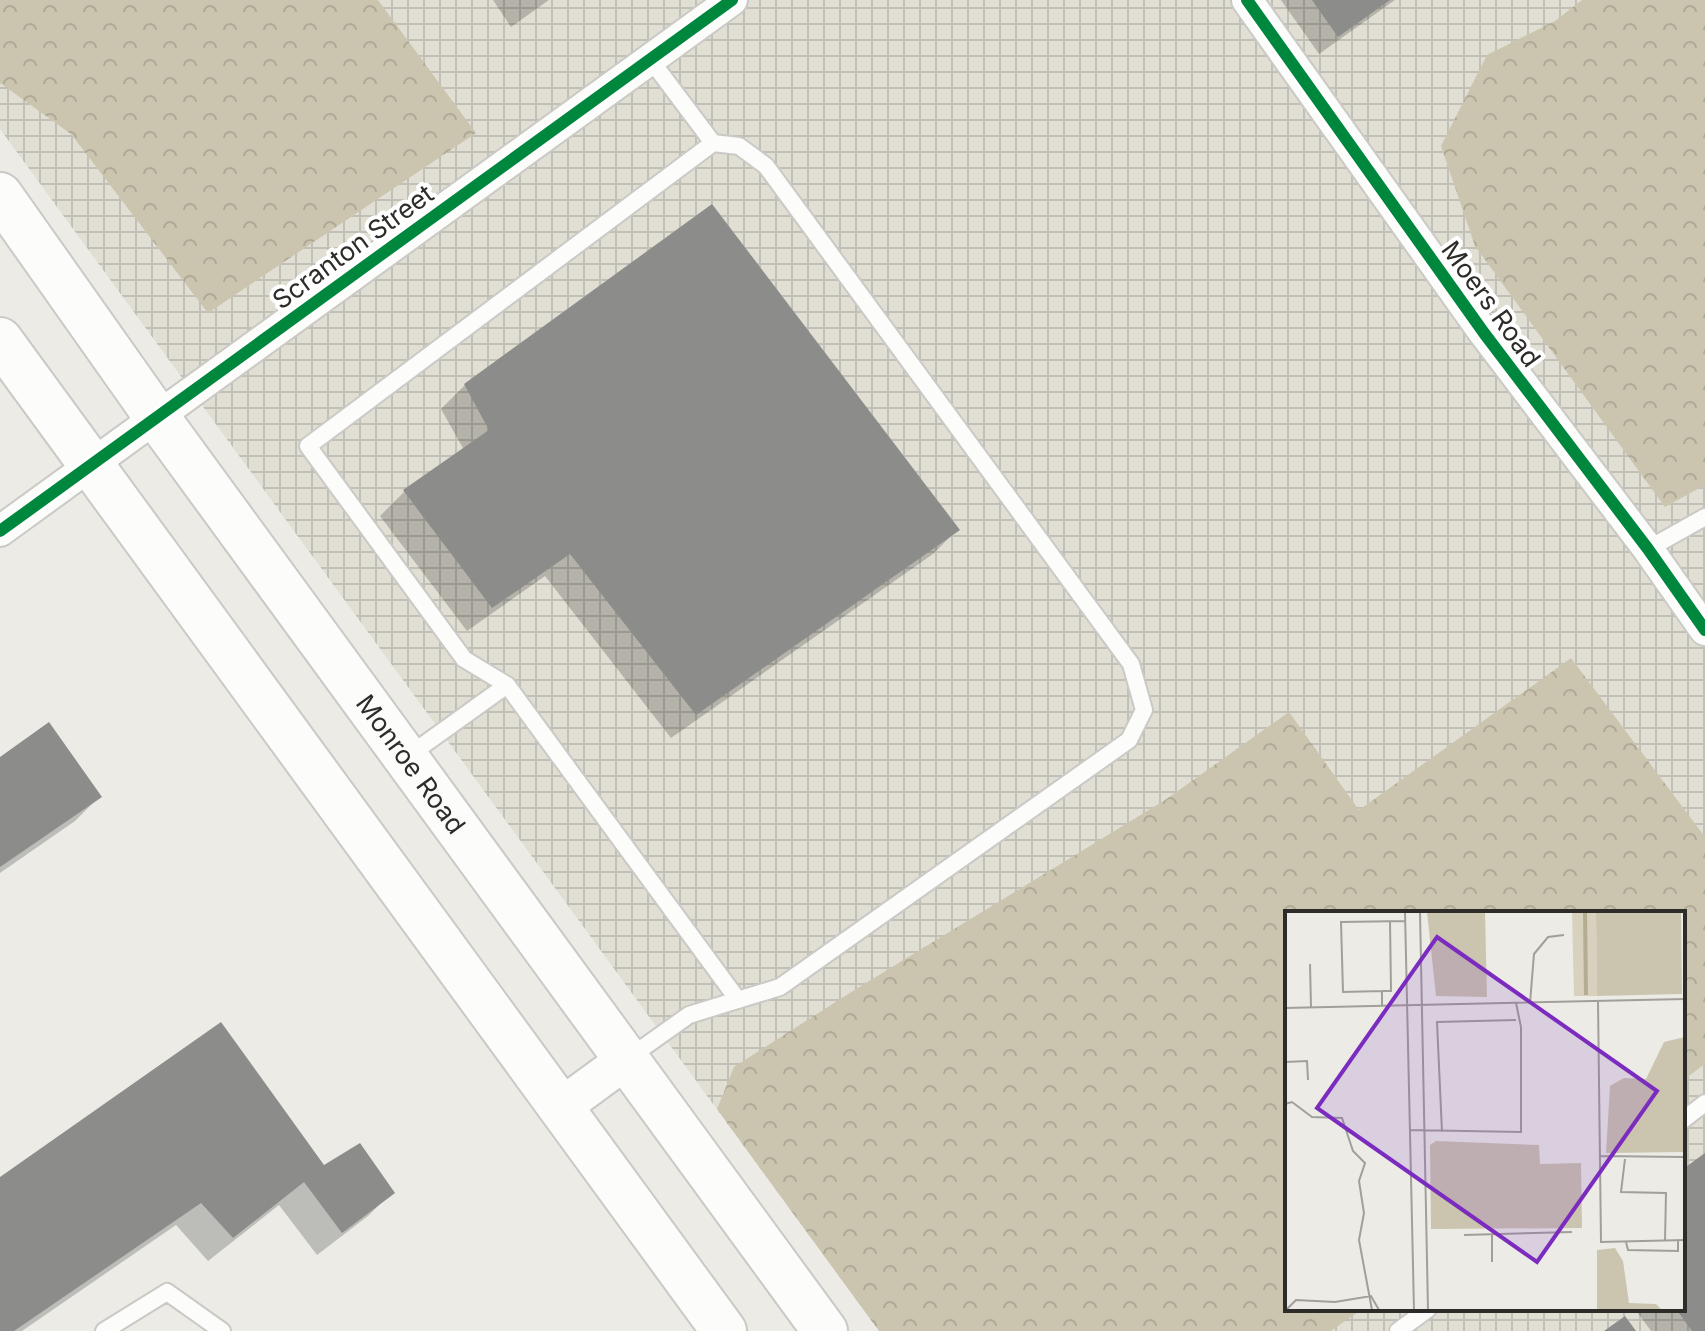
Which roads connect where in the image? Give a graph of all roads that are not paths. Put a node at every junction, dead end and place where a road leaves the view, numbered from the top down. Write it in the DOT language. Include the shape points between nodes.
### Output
graph roads {
  1 [pos="1247,0"];
  2 [pos="724,2"];
  3 [pos="650,59"];
  4 [pos="713,143"];
  5 [pos="0,195"];
  6 [pos="0,340"];
  7 [pos="156,416"];
  8 [pos="91,463"];
  9 [pos="1705,517"];
  10 [pos="0,531"];
  11 [pos="1648,549"];
  12 [pos="1705,630"];
  13 [pos="507,685"];
  14 [pos="407,756"];
  15 [pos="738,1000"];
  16 [pos="627,1059"];
  17 [pos="1705,1103"];
  18 [pos="560,1108"];
  19 [pos="1685,1118"];
  20 [pos="1425,1311"];
  21 [pos="104,1331"];
  22 [pos="222,1331"];
  23 [pos="724,1331"];
  24 [pos="825,1331"];
  25 [pos="1398,1331"];
  1 -- 11 [label="street, Moers Road" via="1484,333"];
  2 -- 3 [label="street, Scranton Street"];
  3 -- 4 [label="lane"];
  3 -- 7 [label="street, Scranton Street"];
  4 -- 13 [label="lane" via="308,446 464,659"];
  4 -- 15 [label="lane" via="739,146 766,166 1131,664 1144,710 1129,740 780,987"];
  5 -- 7 [label="main road, Monroe Road"];
  6 -- 8 [label="main road"];
  7 -- 8 [label="street, Scranton Street"];
  7 -- 14 [label="main road, Monroe Road"];
  8 -- 10 [label="street, Scranton Street"];
  8 -- 18 [label="main road"];
  9 -- 11 [label="lane"];
  11 -- 12 [label="street, Moers Road"];
  13 -- 14 [label="lane"];
  13 -- 15 [label="lane"];
  14 -- 16 [label="main road, Monroe Road"];
  15 -- 16 [label="lane" via="689,1015"];
  16 -- 18 [label="street"];
  16 -- 24 [label="main road, Monroe Road"];
  17 -- 19 [label="lane"];
  18 -- 23 [label="main road"];
  20 -- 25 [label="lane"];
  21 -- 22 [label="lane" via="167,1292"];
}
